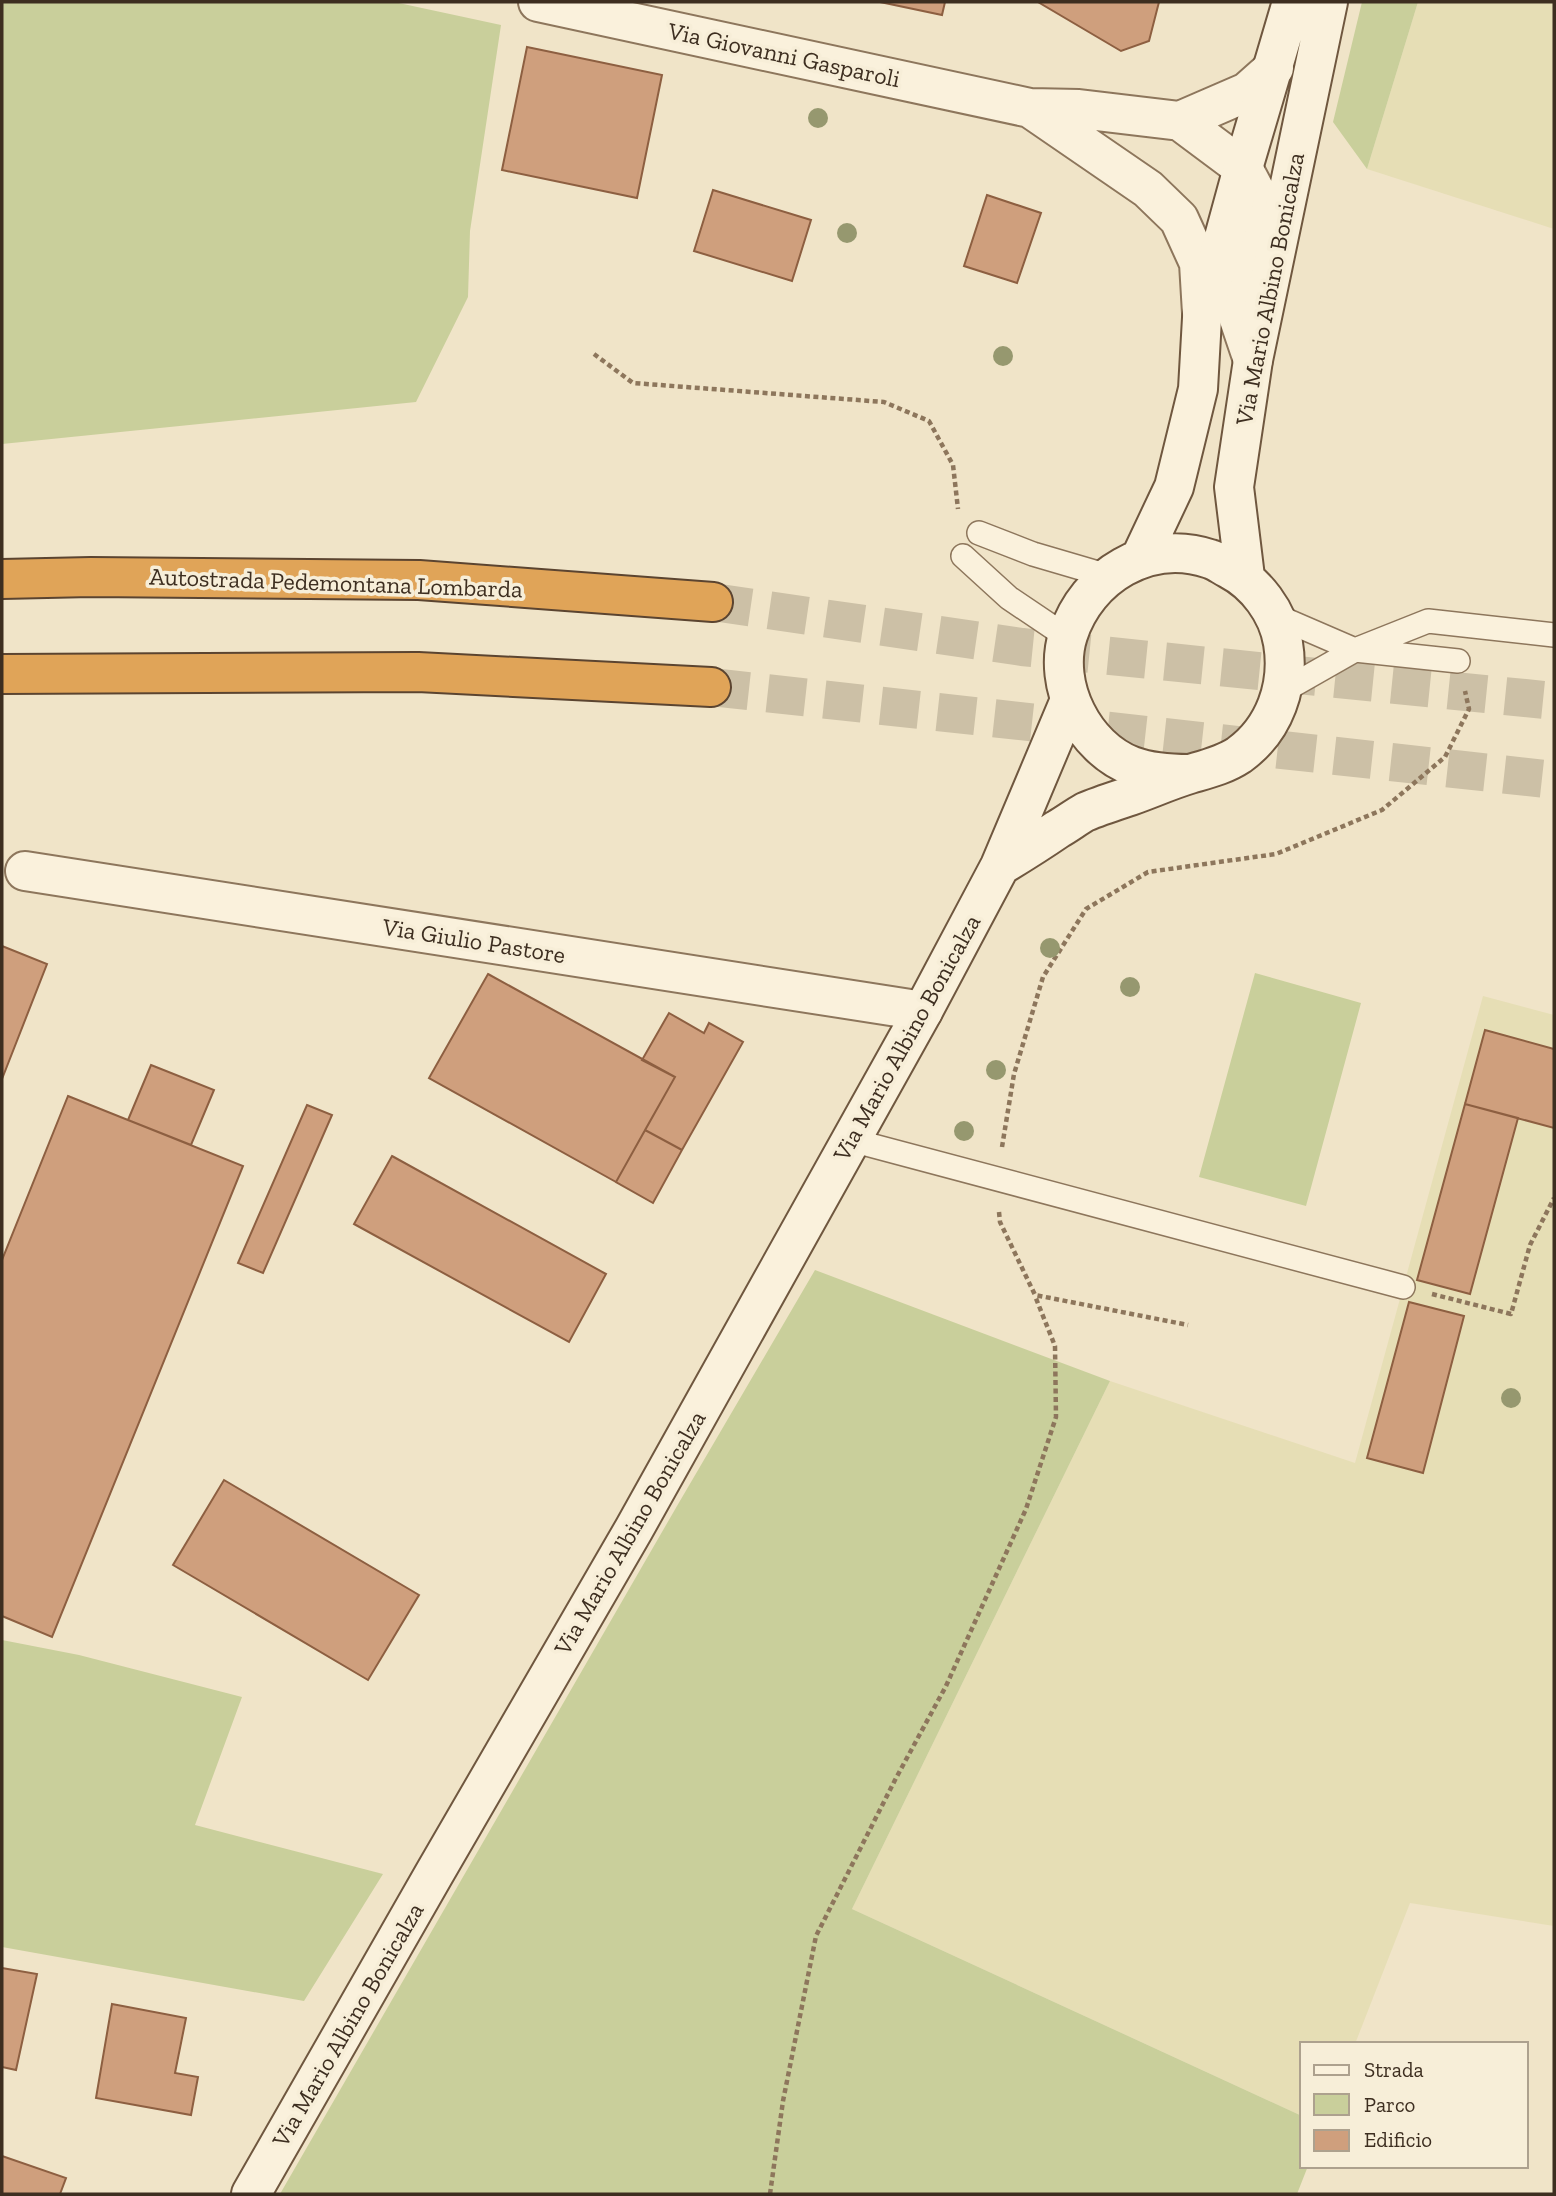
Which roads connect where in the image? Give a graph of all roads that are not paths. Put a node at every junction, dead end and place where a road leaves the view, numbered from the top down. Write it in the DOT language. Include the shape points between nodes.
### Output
graph roads {
  1 [pos="538,2"];
  2 [pos="1292,2"];
  3 [pos="1328,2"];
  4 [pos="1273,68"];
  5 [pos="1030,108"];
  6 [pos="1180,121"];
  7 [pos="1243,168"];
  8 [pos="1202,318"];
  9 [pos="1253,360"];
  10 [pos="979,533"];
  11 [pos="963,556"];
  12 [pos="1124,567"];
  13 [pos="1245,577"];
  14 [pos="2,579"];
  15 [pos="713,602"];
  16 [pos="1274,615"];
  17 [pos="1554,635"];
  18 [pos="1067,637"];
  19 [pos="1355,650"];
  20 [pos="1458,660"];
  21 [pos="2,674"];
  22 [pos="711,687"];
  23 [pos="1283,691"];
  24 [pos="1070,700"];
  25 [pos="1189,774"];
  26 [pos="1000,866"];
  27 [pos="25,871"];
  28 [pos="923,1011"];
  29 [pos="851,1140"];
  30 [pos="1403,1287"];
  31 [pos="251,2194"];
  1 -- 5 [label="main road, Via Giovanni Gasparoli"];
  2 -- 4 [label="main road, Via Mario Albino Bonicalza"];
  3 -- 9 [label="main road, Via Mario Albino Bonicalza"];
  4 -- 6 [label="main road" via="1247,92"];
  4 -- 7 [label="main road, Via Mario Albino Bonicalza"];
  5 -- 6 [label="main road, Via Giovanni Gasparoli"];
  5 -- 8 [label="main road, Via Giovanni Gasparoli" via="1148,189 1179,219 1199,263"];
  6 -- 7 [label="main road, Via Giovanni Gasparoli"];
  7 -- 8 [label="main road, Via Mario Albino Bonicalza"];
  7 -- 9 [label="main road, Via Giovanni Gasparoli" via="1262,204 1238,316"];
  8 -- 12 [label="main road, Via Mario Albino Bonicalza" via="1198,389 1174,487"];
  9 -- 13 [label="main road, Via Mario Albino Bonicalza" via="1234,487"];
  10 -- 12 [label="lane" via="1033,554"];
  11 -- 18 [label="lane" via="1009,598"];
  12 -- 13 [label="main road, Via Mario Albino Bonicalza" via="1175,553 1210,559"];
  12 -- 18 [label="main road, Via Mario Albino Bonicalza" via="1082,603"];
  13 -- 16 [label="main road, Via Mario Albino Bonicalza"];
  14 -- 15 [label="highway, Autostrada Pedemontana Lombarda" via="419,580"];
  16 -- 19 [label="lane"];
  16 -- 23 [label="main road, Via Mario Albino Bonicalza" via="1286,665"];
  17 -- 19 [label="lane" via="1428,621"];
  18 -- 24 [label="main road, Via Mario Albino Bonicalza" via="1064,669"];
  19 -- 20 [label="lane"];
  19 -- 23 [label="lane"];
  21 -- 22 [label="highway" via="418,672"];
  23 -- 25 [label="main road, Via Mario Albino Bonicalza" via="1273,716 1238,755"];
  24 -- 25 [label="main road, Via Mario Albino Bonicalza" via="1083,727 1104,750 1159,774"];
  24 -- 26 [label="main road, Via Mario Albino Bonicalza"];
  25 -- 26 [label="main road, Via Mario Albino Bonicalza" via="1084,813"];
  26 -- 28 [label="main road, Via Mario Albino Bonicalza"];
  27 -- 28 [label="main road, Via Giulio Pastore"];
  28 -- 29 [label="main road, Via Mario Albino Bonicalza"];
  29 -- 30 [label="lane"];
  29 -- 31 [label="main road, Via Mario Albino Bonicalza" via="634,1529"];
}
